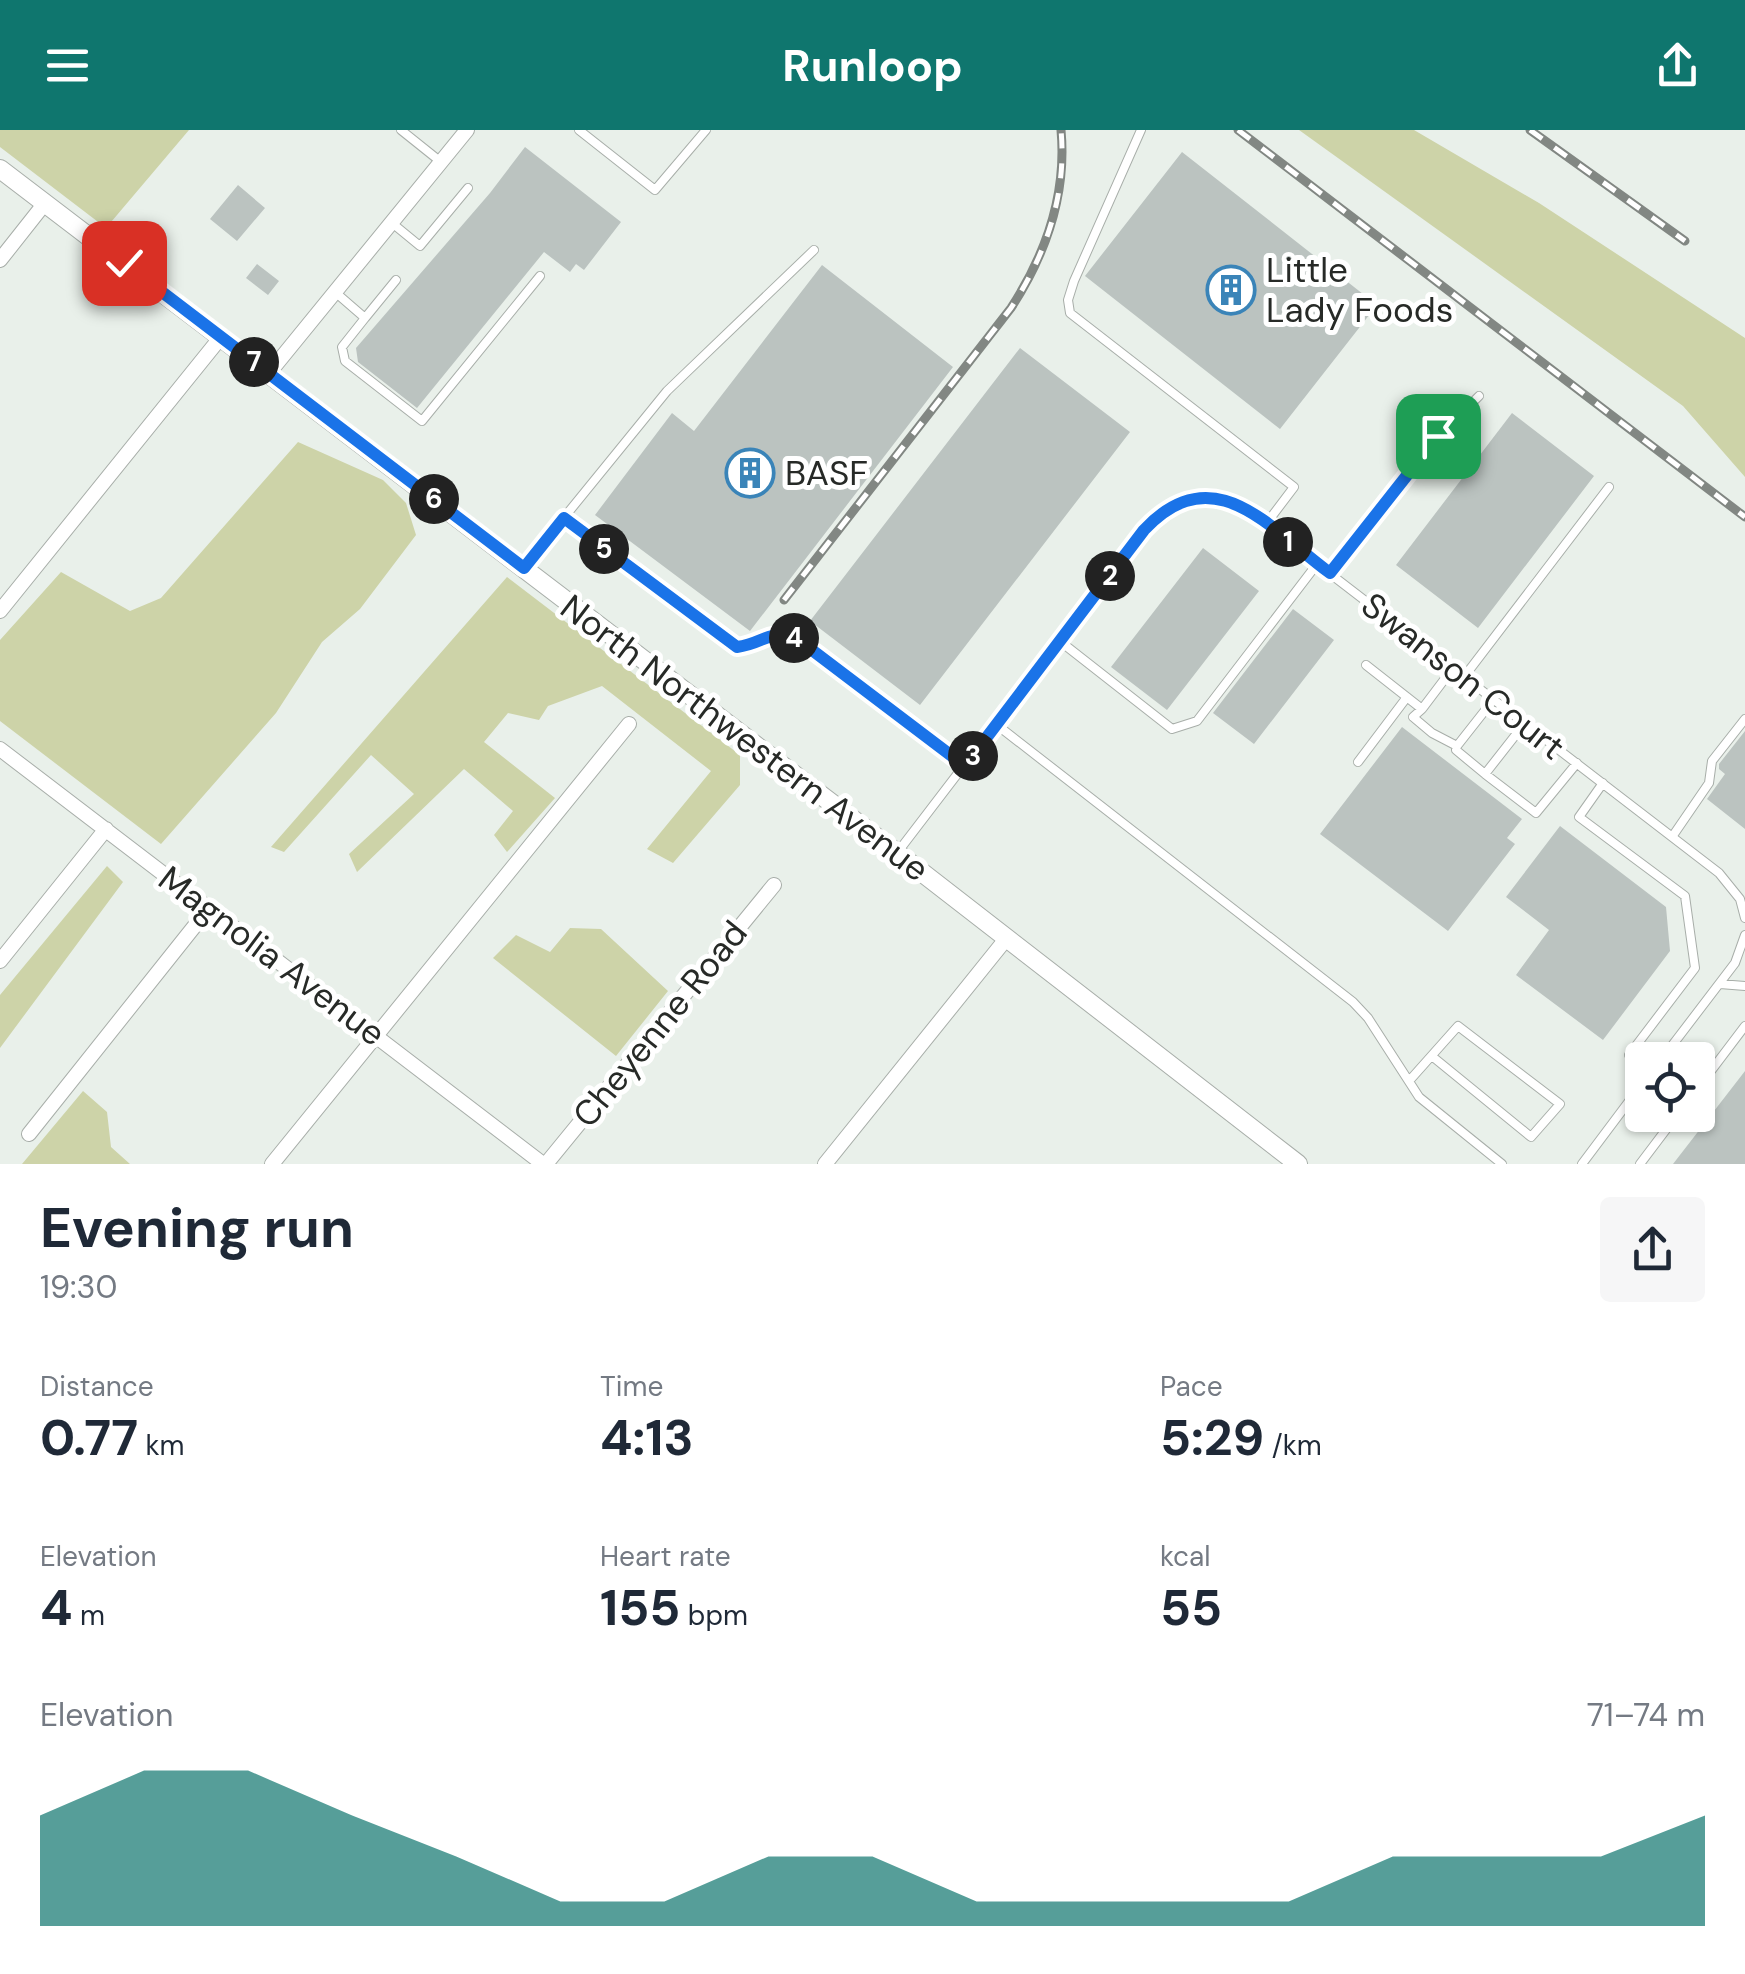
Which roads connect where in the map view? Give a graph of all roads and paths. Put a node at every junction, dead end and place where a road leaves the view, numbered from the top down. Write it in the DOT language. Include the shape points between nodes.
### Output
graph roads {
  1 [pos="401,130"];
  2 [pos="467,130"];
  3 [pos="579,130"];
  4 [pos="706,130"];
  5 [pos="1141,130"];
  6 [pos="441,162"];
  7 [pos="0,168"];
  8 [pos="468,188"];
  9 [pos="45,203"];
  10 [pos="392,223"];
  11 [pos="814,250"];
  12 [pos="0,260"];
  13 [pos="540,276"];
  14 [pos="396,280"];
  15 [pos="336,292"];
  16 [pos="365,318"];
  17 [pos="221,337"];
  18 [pos="269,374"];
  19 [pos="1479,396"];
  20 [pos="1609,487"];
  21 [pos="564,518"];
  22 [pos="1266,524"];
  23 [pos="1317,564"];
  24 [pos="524,568"];
  25 [pos="1330,573"];
  26 [pos="0,611"];
  27 [pos="1061,642"];
  28 [pos="1366,665"];
  29 [pos="1453,668"];
  30 [pos="1464,677"];
  31 [pos="1407,696"];
  32 [pos="1494,699"];
  33 [pos="1422,709"];
  34 [pos="1745,720"];
  35 [pos="1525,723"];
  36 [pos="629,724"];
  37 [pos="997,725"];
  38 [pos="1457,746"];
  39 [pos="0,748"];
  40 [pos="1358,762"];
  41 [pos="1576,763"];
  42 [pos="965,766"];
  43 [pos="1485,774"];
  44 [pos="1603,784"];
  45 [pos="106,829"];
  46 [pos="1672,837"];
  47 [pos="897,853"];
  48 [pos="774,885"];
  49 [pos="208,908"];
  50 [pos="1745,918"];
  51 [pos="1745,935"];
  52 [pos="1006,938"];
  53 [pos="0,962"];
  54 [pos="1719,984"];
  55 [pos="1745,986"];
  56 [pos="1745,1026"];
  57 [pos="376,1036"];
  58 [pos="1638,1042"];
  59 [pos="1675,1042"];
  60 [pos="1433,1058"];
  61 [pos="1715,1066"];
  62 [pos="1409,1081"];
  63 [pos="1625,1107"];
  64 [pos="1664,1132"];
  65 [pos="29,1134"];
  66 [pos="272,1164"];
  67 [pos="544,1164"];
  68 [pos="825,1164"];
  69 [pos="1298,1164"];
  70 [pos="1502,1164"];
  71 [pos="1582,1164"];
  72 [pos="1640,1164"];
  1 -- 6 [label="lane"];
  2 -- 6 [label="street"];
  3 -- 4 [label="lane" via="656,190"];
  5 -- 22 [label="lane" via="1074,281 1070,313 1294,487"];
  6 -- 10 [label="street"];
  7 -- 9 [label="street, North Northwestern Avenue"];
  8 -- 10 [label="lane" via="420,246"];
  9 -- 12 [label="street"];
  9 -- 17 [label="street, North Northwestern Avenue"];
  10 -- 15 [label="street"];
  11 -- 21 [label="lane" via="666,391"];
  13 -- 16 [label="lane" via="422,421 345,361 342,347"];
  14 -- 16 [label="lane"];
  15 -- 16 [label="lane"];
  15 -- 18 [label="street"];
  17 -- 18 [label="street, North Northwestern Avenue"];
  17 -- 26 [label="street"];
  18 -- 24 [label="street, North Northwestern Avenue"];
  19 -- 25 [label="lane" via="1438,436"];
  20 -- 30 [label="lane"];
  21 -- 24 [label="lane"];
  21 -- 42 [label="lane" via="737,647 774,633 804,644"];
  22 -- 23 [label="lane, Swanson Court"];
  22 -- 27 [label="lane, Swanson Court" via="1216,497 1168,507"];
  23 -- 25 [label="lane, Swanson Court"];
  23 -- 27 [label="lane" via="1197,720 1172,729"];
  24 -- 47 [label="street, North Northwestern Avenue"];
  25 -- 29 [label="lane, Swanson Court"];
  27 -- 37 [label="lane, Swanson Court"];
  28 -- 31 [label="lane"];
  29 -- 30 [label="lane, Swanson Court"];
  29 -- 33 [label="lane"];
  30 -- 32 [label="lane, Swanson Court"];
  31 -- 33 [label="lane"];
  31 -- 40 [label="lane"];
  32 -- 35 [label="lane, Swanson Court"];
  32 -- 38 [label="lane"];
  33 -- 38 [label="lane" via="1414,717"];
  34 -- 46 [label="lane" via="1712,762 1708,783"];
  35 -- 41 [label="lane, Swanson Court"];
  35 -- 43 [label="lane"];
  36 -- 57 [label="street"];
  37 -- 42 [label="lane, Swanson Court"];
  37 -- 62 [label="lane" via="1353,1002"];
  38 -- 43 [label="lane"];
  39 -- 45 [label="street, Magnolia Avenue"];
  41 -- 43 [label="lane" via="1536,812"];
  41 -- 44 [label="lane, Swanson Court"];
  42 -- 47 [label="lane, Swanson Court"];
  44 -- 46 [label="lane, Swanson Court"];
  44 -- 58 [label="lane" via="1579,817 1685,896 1695,968"];
  45 -- 49 [label="street, Magnolia Avenue"];
  45 -- 53 [label="street"];
  46 -- 50 [label="lane, Swanson Court" via="1731,885"];
  47 -- 52 [label="street, North Northwestern Avenue"];
  48 -- 67 [label="street, Cheyenne Road"];
  49 -- 57 [label="street, Magnolia Avenue"];
  49 -- 65 [label="street"];
  51 -- 54 [label="lane"];
  52 -- 68 [label="street"];
  52 -- 69 [label="street, North Northwestern Avenue"];
  54 -- 55 [label="lane"];
  54 -- 59 [label="lane"];
  56 -- 61 [label="lane"];
  57 -- 66 [label="street"];
  57 -- 67 [label="street, Magnolia Avenue"];
  60 -- 60 [label="lane" via="1458,1026 1560,1104 1532,1137"];
  60 -- 62 [label="lane"];
  62 -- 70 [label="lane"];
  63 -- 71 [label="lane"];
  64 -- 72 [label="lane"];
}
